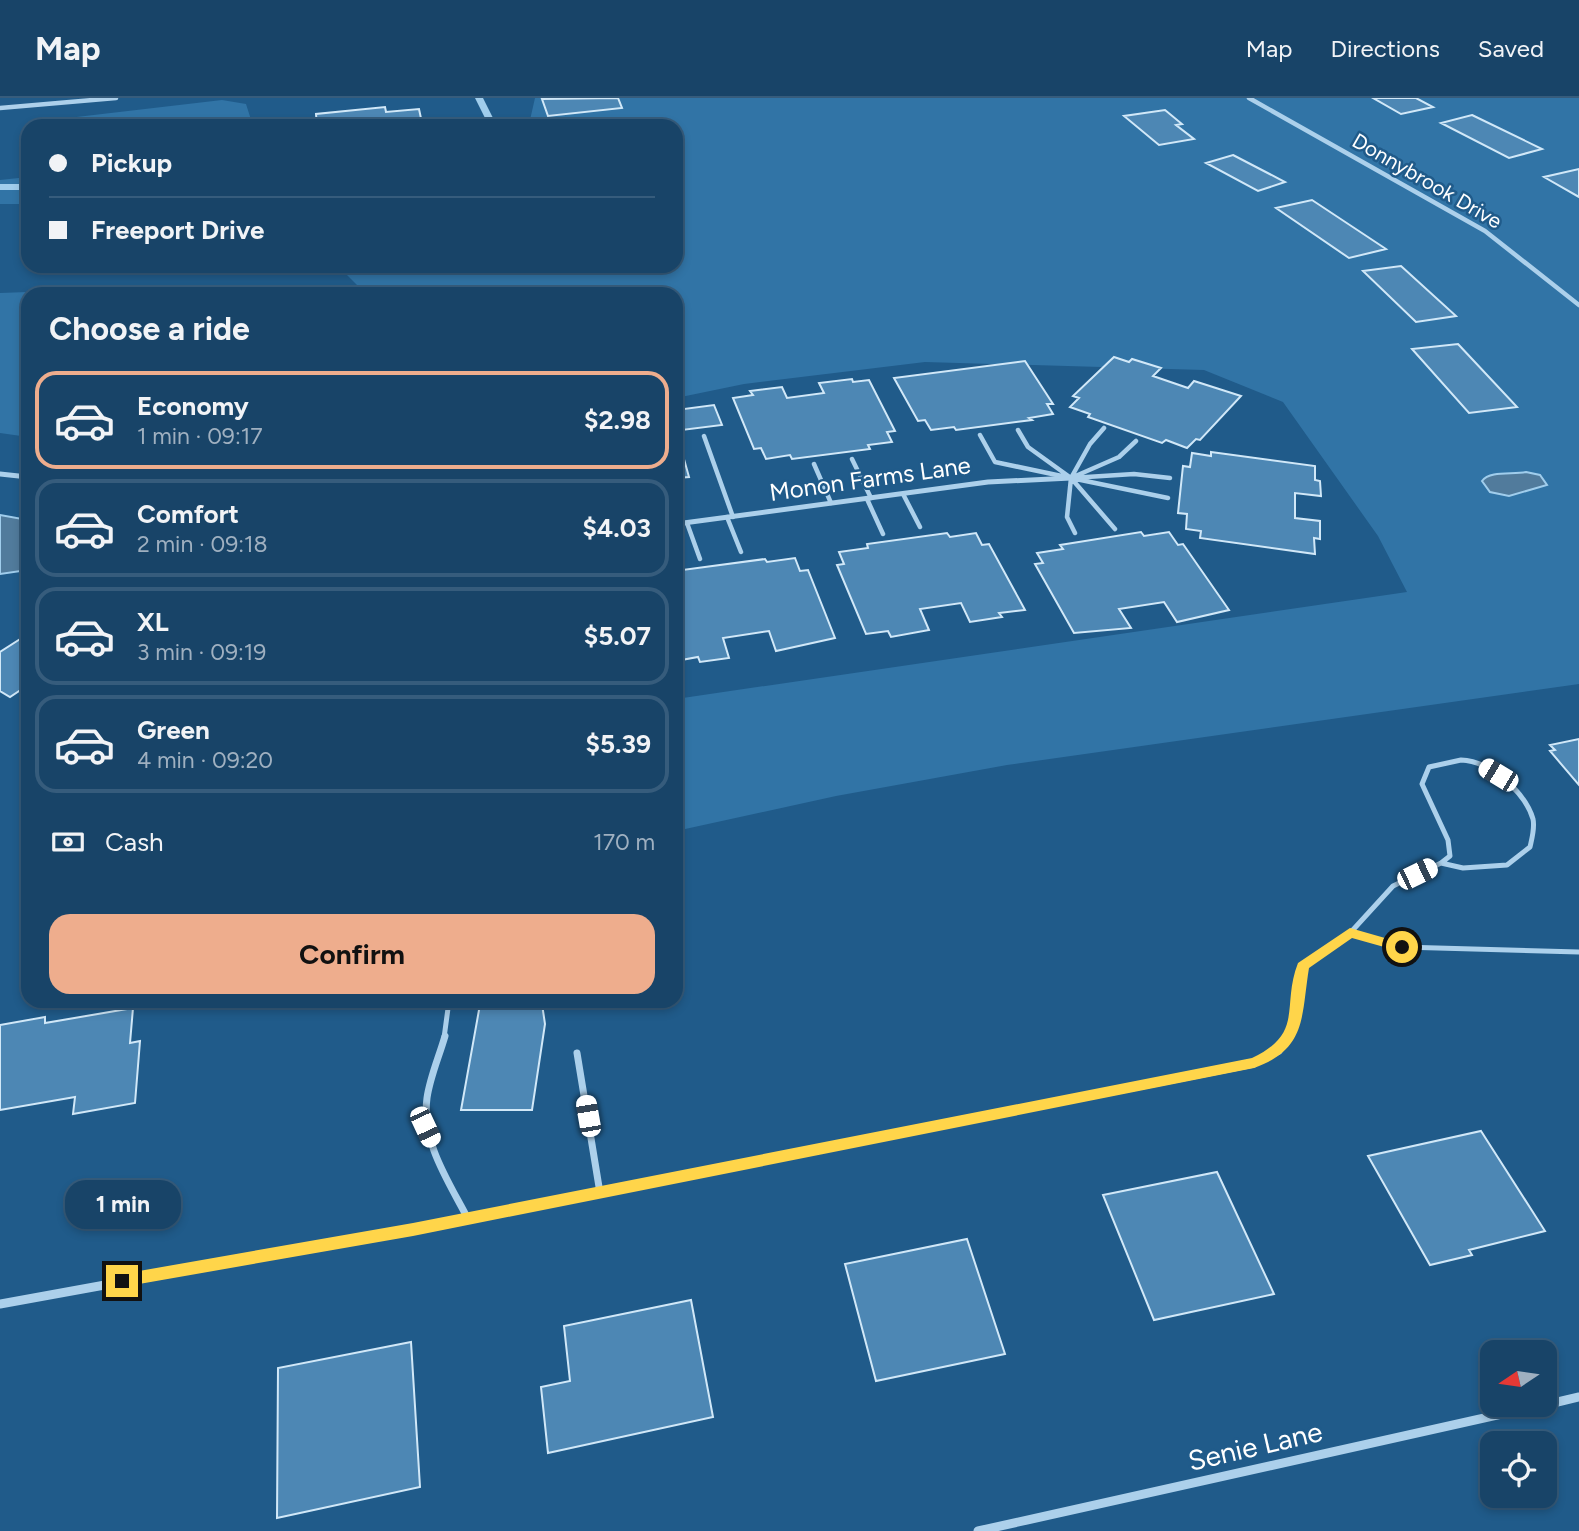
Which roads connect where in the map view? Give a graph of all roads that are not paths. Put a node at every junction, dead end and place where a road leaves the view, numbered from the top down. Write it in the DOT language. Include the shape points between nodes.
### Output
graph roads {
  1 [pos="117,98"];
  2 [pos="1249,98"];
  3 [pos="0,108"];
  4 [pos="1579,305"];
  5 [pos="1104,428"];
  6 [pos="1018,430"];
  7 [pos="980,435"];
  8 [pos="704,436"];
  9 [pos="1136,441"];
  10 [pos="852,459"];
  11 [pos="814,464"];
  12 [pos="0,474"];
  13 [pos="21,476"];
  14 [pos="1071,478"];
  15 [pos="1170,478"];
  16 [pos="903,494"];
  17 [pos="869,498"];
  18 [pos="1168,498"];
  19 [pos="831,503"];
  20 [pos="730,517"];
  21 [pos="683,523"];
  22 [pos="687,523"];
  23 [pos="920,527"];
  24 [pos="1115,529"];
  25 [pos="1076,533"];
  26 [pos="883,534"];
  27 [pos="741,552"];
  28 [pos="700,559"];
  29 [pos="1450,856"];
  30 [pos="1441,863"];
  31 [pos="1463,868"];
  32 [pos="1350,932"];
  33 [pos="1579,952"];
  34 [pos="449,1008"];
  35 [pos="577,1053"];
  36 [pos="1254,1063"];
  37 [pos="600,1193"];
  38 [pos="468,1219"];
  39 [pos="0,1304"];
  40 [pos="1579,1397"];
  41 [pos="1558,1402"];
  42 [pos="1486,1418"];
  43 [pos="978,1531"];
  1 -- 3 [label="street"];
  2 -- 4 [label="street, Donnybrook Drive" via="1485,231"];
  5 -- 14 [label="lane"];
  6 -- 14 [label="lane" via="1028,447"];
  7 -- 14 [label="lane" via="995,462"];
  8 -- 20 [label="lane"];
  9 -- 14 [label="lane" via="1119,457"];
  10 -- 17 [label="lane"];
  11 -- 19 [label="lane"];
  12 -- 13 [label="street"];
  14 -- 15 [label="lane" via="1134,474"];
  14 -- 16 [label="street, Monon Farms Lane" via="988,482"];
  14 -- 18 [label="lane"];
  14 -- 24 [label="lane"];
  14 -- 25 [label="lane" via="1067,517"];
  16 -- 17 [label="street, Monon Farms Lane"];
  16 -- 23 [label="lane"];
  17 -- 19 [label="street, Monon Farms Lane"];
  17 -- 26 [label="lane"];
  19 -- 20 [label="street, Monon Farms Lane"];
  20 -- 22 [label="street, Monon Farms Lane"];
  20 -- 27 [label="lane"];
  21 -- 22 [label="street, Monon Farms Lane"];
  22 -- 28 [label="lane"];
  29 -- 30 [label="lane"];
  29 -- 31 [label="lane"];
  29 -- 31 [label="lane" via="1448,840 1422,783 1429,768 1475,761 1498,775 1521,798 1534,822 1531,847 1507,865"];
  30 -- 31 [label="lane"];
  30 -- 32 [label="lane" via="1393,886"];
  32 -- 33 [label="lane" via="1402,947"];
  32 -- 36 [label="lane" via="1303,966 1292,1032 1279,1051"];
  34 -- 38 [label="lane" via="426,1099 425,1127"];
  35 -- 37 [label="lane"];
  36 -- 37 [label="street"];
  37 -- 38 [label="street"];
  38 -- 39 [label="street"];
  40 -- 41 [label="street, Senie Lane"];
  42 -- 43 [label="street, Senie Lane"];
}
